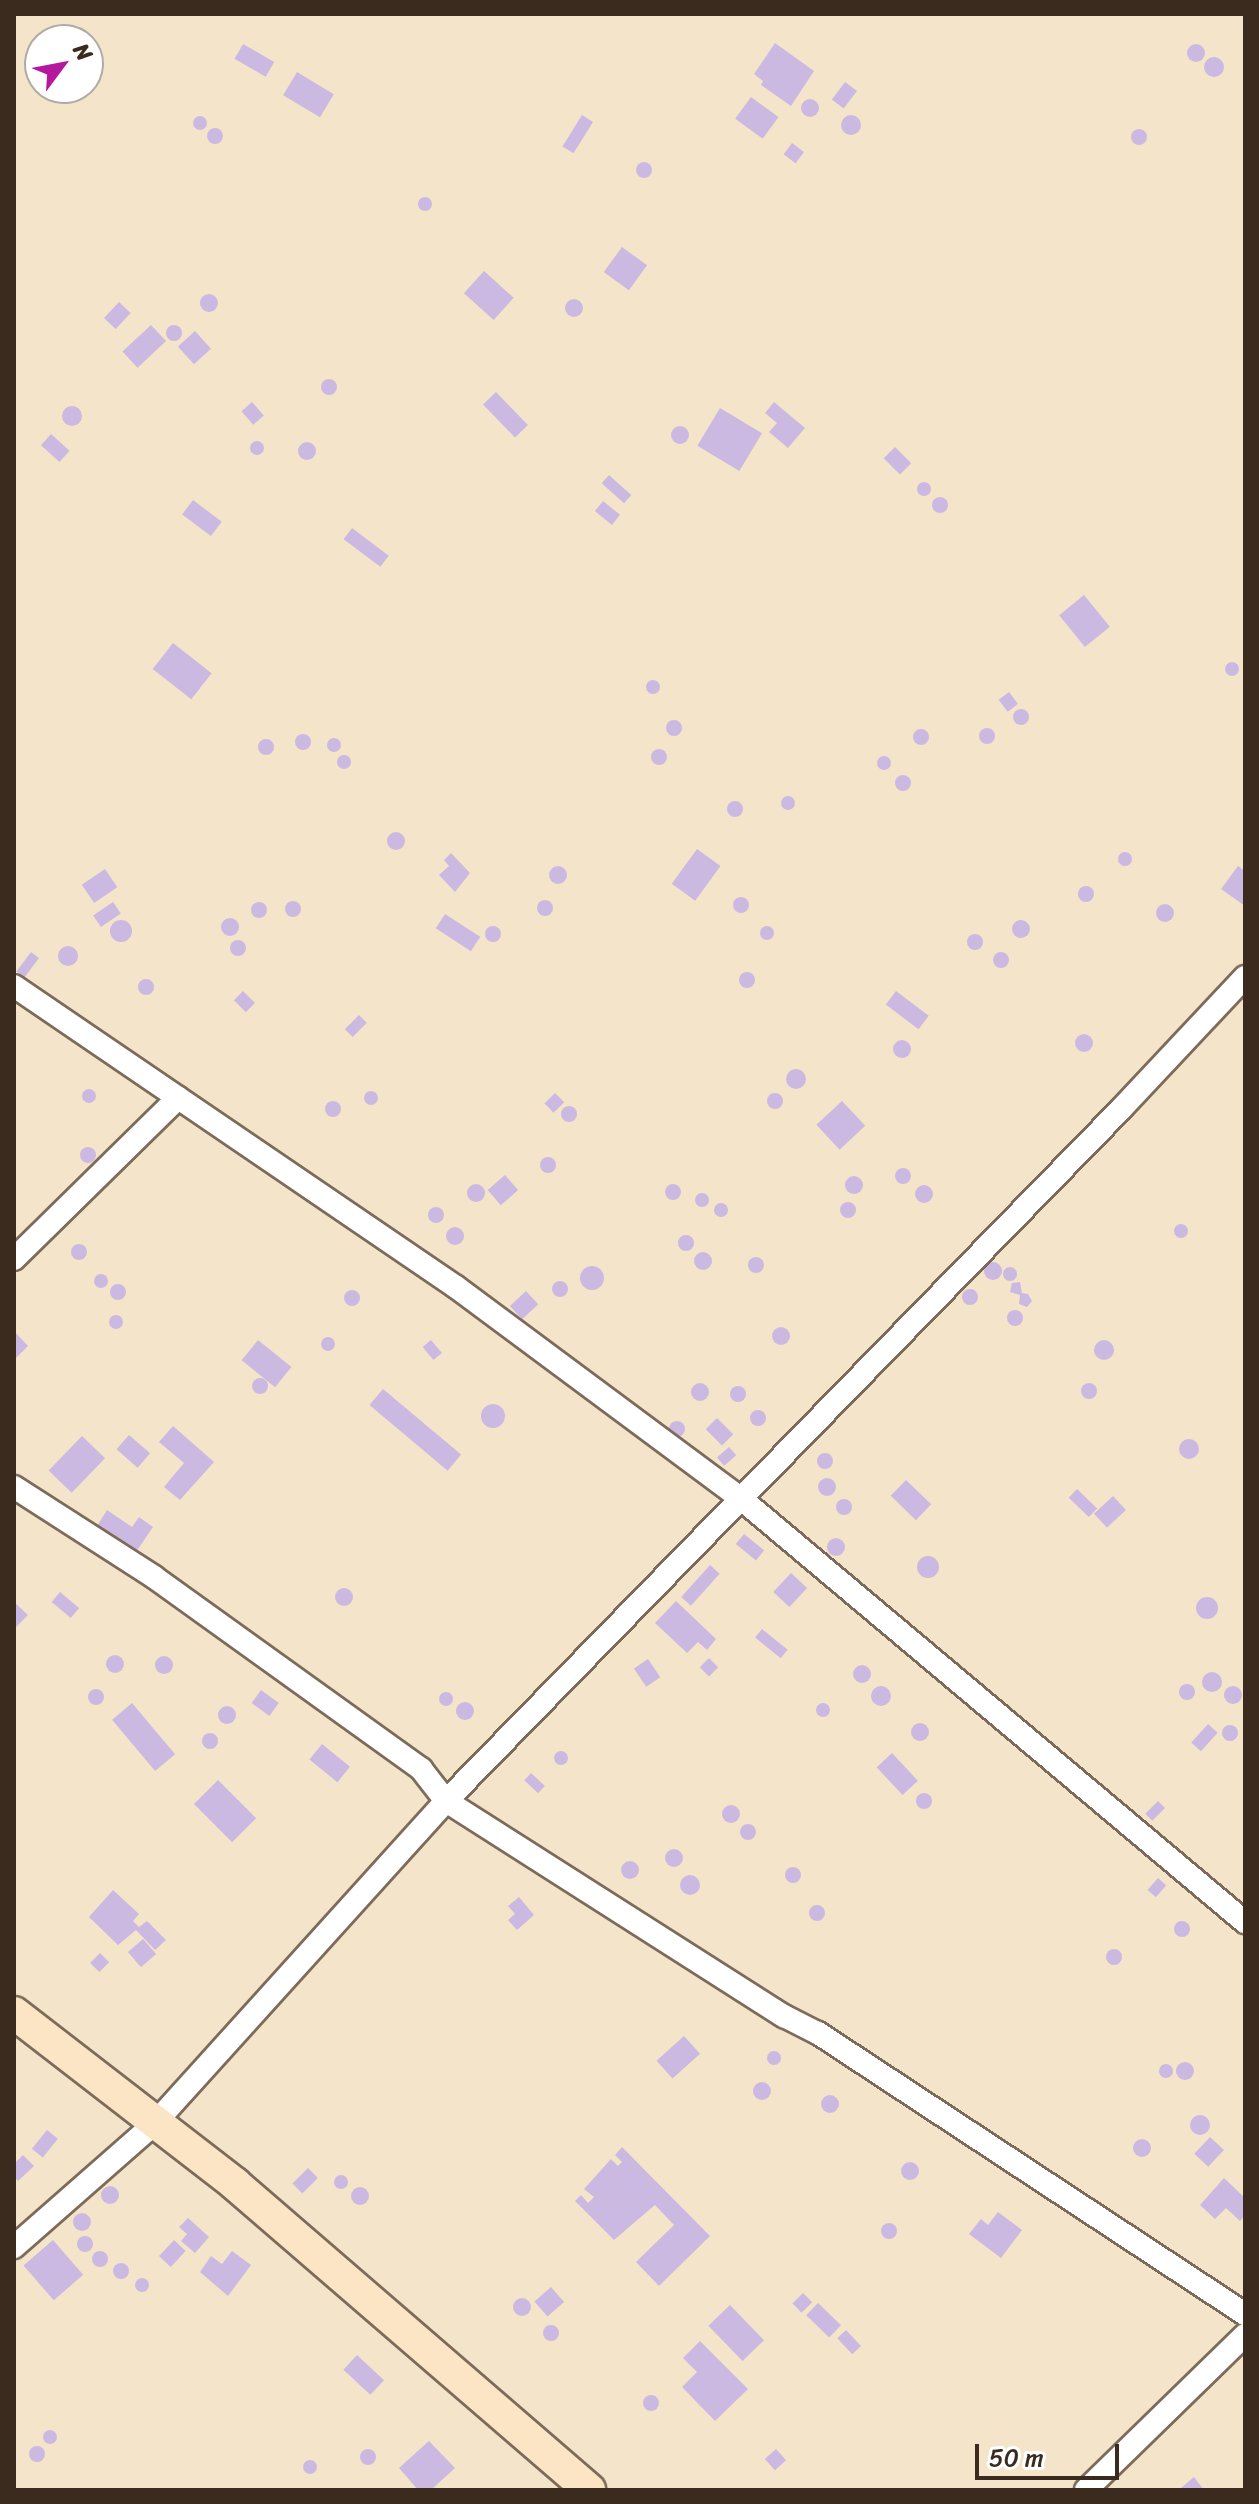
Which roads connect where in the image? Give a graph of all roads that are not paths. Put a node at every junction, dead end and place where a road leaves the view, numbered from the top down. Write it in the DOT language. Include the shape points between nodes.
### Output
graph roads {
  1 [pos="1245,977"];
  2 [pos="14,986"];
  3 [pos="178,1098"];
  4 [pos="14,1259"];
  5 [pos="14,1487"];
  6 [pos="739,1497"];
  7 [pos="446,1801"];
  8 [pos="1245,1922"];
  9 [pos="14,2013"];
  10 [pos="155,2123"];
  11 [pos="14,2247"];
  12 [pos="1245,2314"];
  13 [pos="1245,2335"];
  14 [pos="589,2490"];
  15 [pos="1086,2490"];
  1 -- 6 [label="street"];
  2 -- 3 [label="street"];
  3 -- 4 [label="street"];
  3 -- 6 [label="street" via="456,1287"];
  5 -- 7 [label="street" via="154,1577 421,1769"];
  6 -- 7 [label="street"];
  6 -- 8 [label="street"];
  7 -- 10 [label="street"];
  7 -- 12 [label="street" via="818,2033"];
  9 -- 10 [label="street"];
  10 -- 11 [label="street"];
  10 -- 14 [label="street" via="235,2184"];
  13 -- 15 [label="street"];
}
